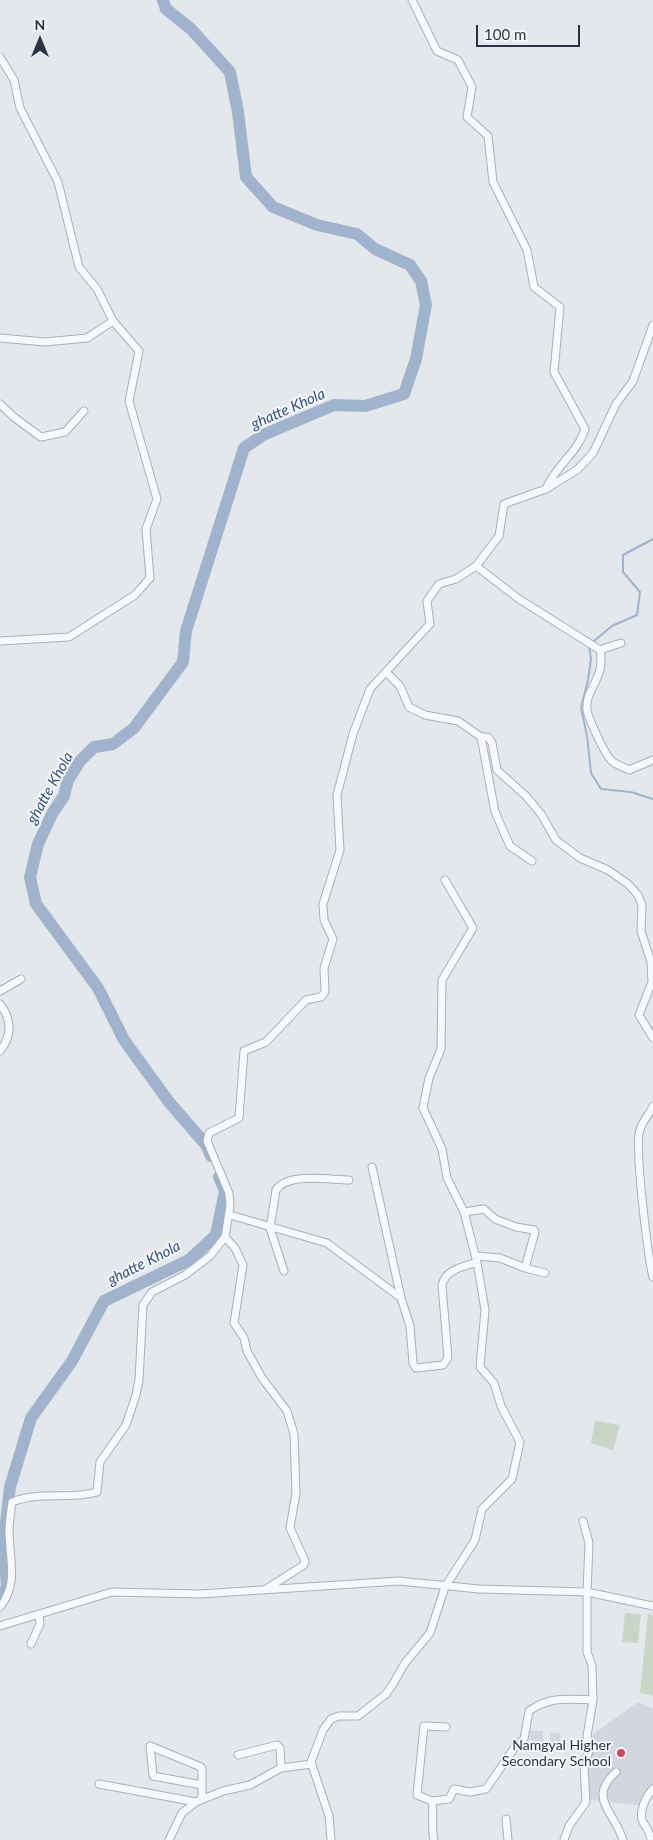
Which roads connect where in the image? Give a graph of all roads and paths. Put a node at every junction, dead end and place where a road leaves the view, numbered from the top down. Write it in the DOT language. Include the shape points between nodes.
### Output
graph roads {
  1 [pos="412,0"];
  2 [pos="0,57"];
  3 [pos="113,321"];
  4 [pos="653,325"];
  5 [pos="0,338"];
  6 [pos="0,404"];
  7 [pos="84,411"];
  8 [pos="546,489"];
  9 [pos="476,566"];
  10 [pos="0,641"];
  11 [pos="621,644"];
  12 [pos="600,650"];
  13 [pos="386,672"];
  14 [pos="481,737"];
  15 [pos="653,760"];
  16 [pos="532,860"];
  17 [pos="445,880"];
  18 [pos="21,979"];
  19 [pos="0,991"];
  20 [pos="0,1004"];
  21 [pos="653,1038"];
  22 [pos="0,1051"];
  23 [pos="653,1106"];
  24 [pos="372,1167"];
  25 [pos="349,1180"];
  26 [pos="464,1212"];
  27 [pos="230,1214"];
  28 [pos="270,1228"];
  29 [pos="226,1237"];
  30 [pos="477,1259"];
  31 [pos="525,1268"];
  32 [pos="284,1272"];
  33 [pos="545,1273"];
  34 [pos="653,1277"];
  35 [pos="401,1298"];
  36 [pos="583,1521"];
  37 [pos="445,1587"];
  38 [pos="265,1590"];
  39 [pos="587,1592"];
  40 [pos="653,1606"];
  41 [pos="0,1607"];
  42 [pos="39,1615"];
  43 [pos="0,1626"];
  44 [pos="31,1644"];
  45 [pos="593,1700"];
  46 [pos="446,1727"];
  47 [pos="238,1754"];
  48 [pos="312,1764"];
  49 [pos="281,1768"];
  50 [pos="616,1772"];
  51 [pos="99,1784"];
  52 [pos="202,1785"];
  53 [pos="653,1789"];
  54 [pos="199,1800"];
  55 [pos="432,1801"];
  56 [pos="506,1819"];
  57 [pos="169,1840"];
  58 [pos="331,1840"];
  59 [pos="434,1840"];
  60 [pos="508,1840"];
  61 [pos="564,1840"];
  62 [pos="623,1840"];
  63 [pos="651,1840"];
  1 -- 8 [label="street" via="437,51 458,60 472,87 467,117 488,136 493,182 527,250 534,287 560,307 554,372 585,429 581,442 551,476"];
  2 -- 3 [label="street" via="14,80 20,108 58,182 79,267 97,289"];
  3 -- 5 [label="street" via="86,338 45,342"];
  3 -- 10 [label="street" via="139,351 129,401 157,500 146,530 150,578 135,595 69,637"];
  4 -- 8 [label="street" via="633,381 616,404 593,453 577,470"];
  6 -- 7 [label="street" via="41,437 65,432"];
  8 -- 9 [label="street" via="504,504 499,536"];
  9 -- 12 [label="street" via="519,599"];
  9 -- 13 [label="street" via="456,579 439,584 427,601 430,624"];
  11 -- 12 [label="street"];
  12 -- 15 [label="street" via="600,675 586,709 604,751 612,762 629,770"];
  13 -- 14 [label="street" via="400,686 410,707 425,715 458,721"];
  13 -- 27 [label="street" via="370,689 353,734 338,795 340,850 323,904 324,920 333,939 324,968 326,992 322,997 306,1000 266,1042 244,1051 239,1118 209,1134 207,1141 229,1193"];
  14 -- 16 [label="street" via="495,812 510,846"];
  14 -- 21 [label="street" via="488,737 492,743 497,770 526,796 556,840 580,858 615,875 638,896 642,906 641,931 651,962 652,982 639,1016"];
  17 -- 26 [label="street" via="473,928 442,980 441,1049 429,1078 423,1108 442,1149 448,1178"];
  18 -- 19 [label="street"];
  20 -- 22 [label="street" via="7,1015 10,1035"];
  23 -- 34 [label="street" via="639,1130"];
  24 -- 35 [label="street"];
  25 -- 28 [label="street" via="292,1178 279,1185"];
  26 -- 30 [label="street"];
  26 -- 31 [label="street" via="484,1209 495,1219 534,1230"];
  27 -- 28 [label="street"];
  27 -- 29 [label="street"];
  28 -- 32 [label="street"];
  28 -- 35 [label="street" via="327,1243"];
  29 -- 38 [label="street" via="243,1265 234,1322 262,1378 287,1412 294,1434 296,1493 290,1528 304,1565"];
  29 -- 41 [label="street" via="210,1256 185,1275 152,1292 143,1305 136,1395 126,1425 100,1462 96,1492 82,1496 26,1497 12,1502 9,1529 12,1584"];
  30 -- 31 [label="street" via="500,1258"];
  30 -- 35 [label="street" via="444,1276 448,1358 443,1365 420,1369 414,1366 410,1326"];
  30 -- 37 [label="street" via="485,1310 480,1367 494,1384 501,1406 520,1442 512,1479 482,1509 475,1540"];
  31 -- 33 [label="street"];
  36 -- 39 [label="street" via="589,1543"];
  37 -- 38 [label="street" via="399,1581"];
  37 -- 39 [label="street"];
  37 -- 48 [label="street" via="430,1633 405,1663 386,1694 358,1716 331,1719 323,1730"];
  38 -- 42 [label="street" via="200,1594 112,1592"];
  39 -- 40 [label="street"];
  39 -- 45 [label="street"];
  42 -- 43 [label="street"];
  42 -- 44 [label="street" via="40,1624"];
  45 -- 55 [label="street" via="551,1699 533,1708 529,1711 524,1739 486,1789 470,1792 454,1789 449,1800"];
  45 -- 61 [label="street" via="584,1766 586,1802 569,1826"];
  46 -- 55 [label="street" via="424,1726 416,1789 417,1795"];
  47 -- 49 [label="street" via="277,1745"];
  48 -- 49 [label="street"];
  48 -- 58 [label="street" via="329,1816"];
  49 -- 54 [label="street" via="250,1785"];
  50 -- 62 [label="street" via="605,1781 602,1795"];
  51 -- 54 [label="street"];
  52 -- 52 [label="street" via="199,1765 150,1746 153,1776"];
  52 -- 54 [label="street"];
  53 -- 63 [label="street" via="642,1812"];
  54 -- 57 [label="street" via="182,1813"];
  55 -- 59 [label="street"];
  56 -- 60 [label="street"];
}
